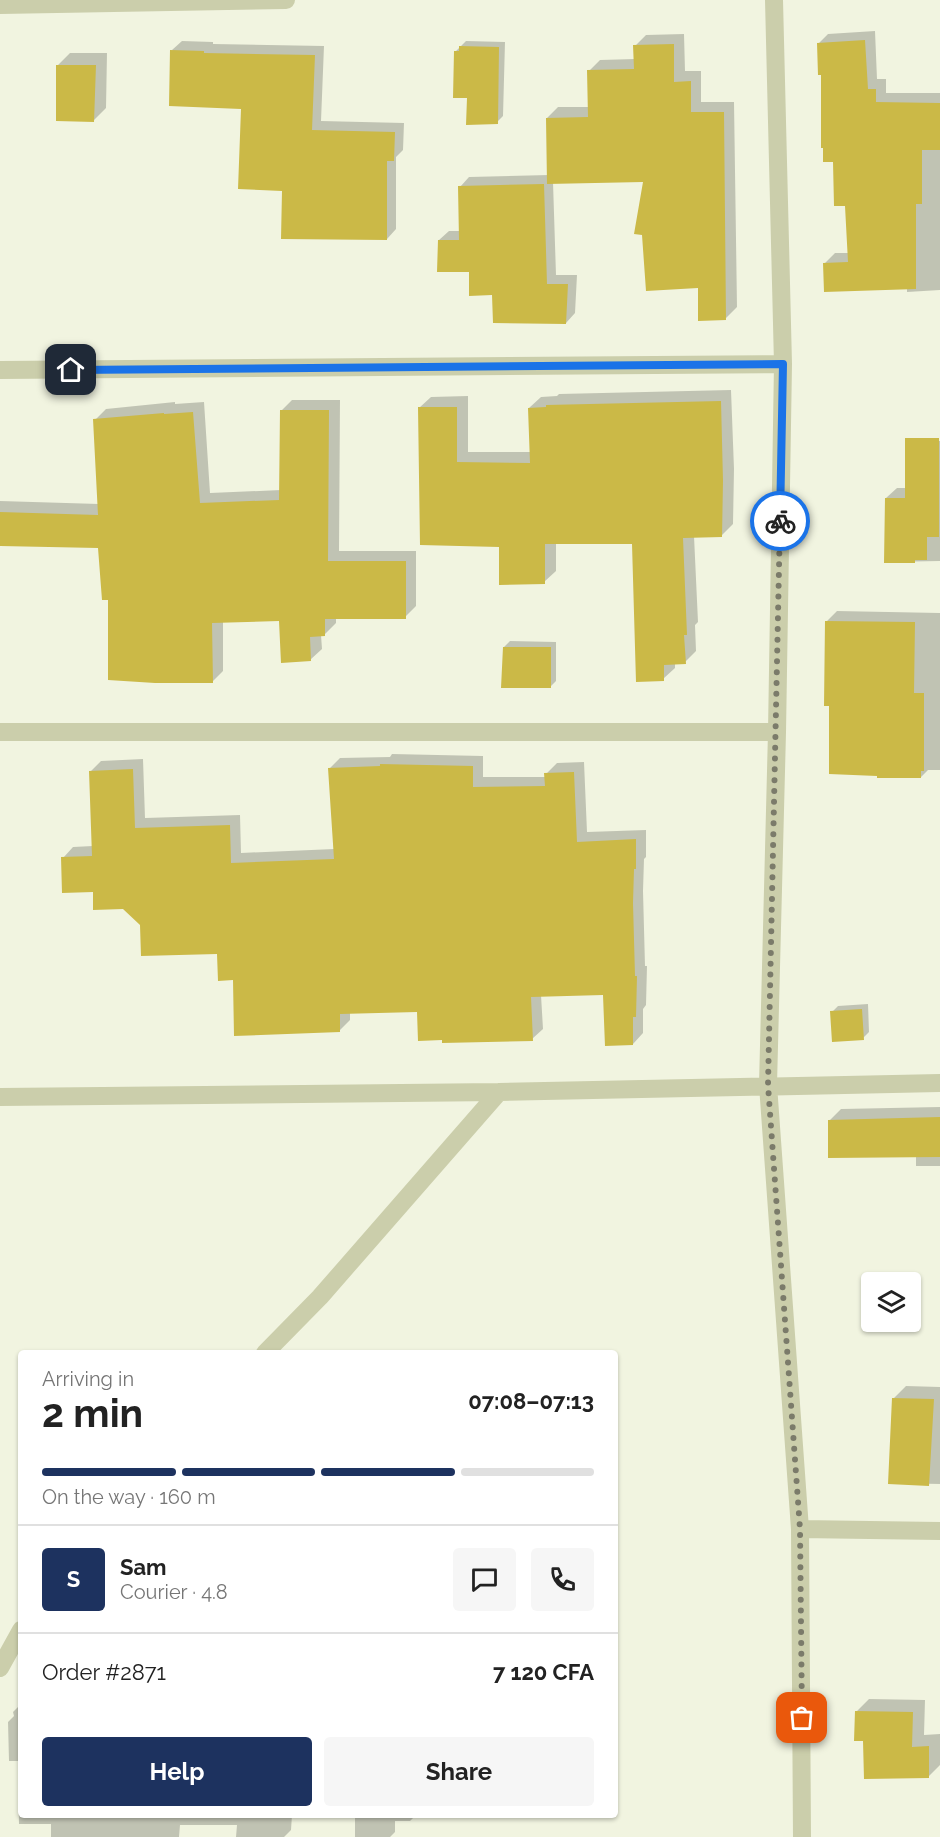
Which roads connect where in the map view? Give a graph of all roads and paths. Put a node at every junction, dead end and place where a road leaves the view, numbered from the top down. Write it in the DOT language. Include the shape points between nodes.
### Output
graph roads {
  1 [pos="286,0"];
  2 [pos="774,0"];
  3 [pos="0,5"];
  4 [pos="783,364"];
  5 [pos="0,370"];
  6 [pos="0,732"];
  7 [pos="777,732"];
  8 [pos="940,1083"];
  9 [pos="768,1085"];
  10 [pos="499,1092"];
  11 [pos="0,1097"];
  12 [pos="268,1350"];
  13 [pos="800,1529"];
  14 [pos="940,1531"];
  15 [pos="18,1635"];
  16 [pos="0,1668"];
  17 [pos="802,1837"];
  1 -- 3 [label="street"];
  2 -- 4 [label="street"];
  4 -- 5 [label="street"];
  4 -- 7 [label="street"];
  6 -- 7 [label="street"];
  7 -- 9 [label="street"];
  8 -- 9 [label="street"];
  9 -- 10 [label="street"];
  9 -- 13 [label="street"];
  10 -- 11 [label="street"];
  10 -- 12 [label="street" via="320,1298"];
  13 -- 14 [label="street"];
  13 -- 17 [label="street"];
  15 -- 16 [label="street"];
}
